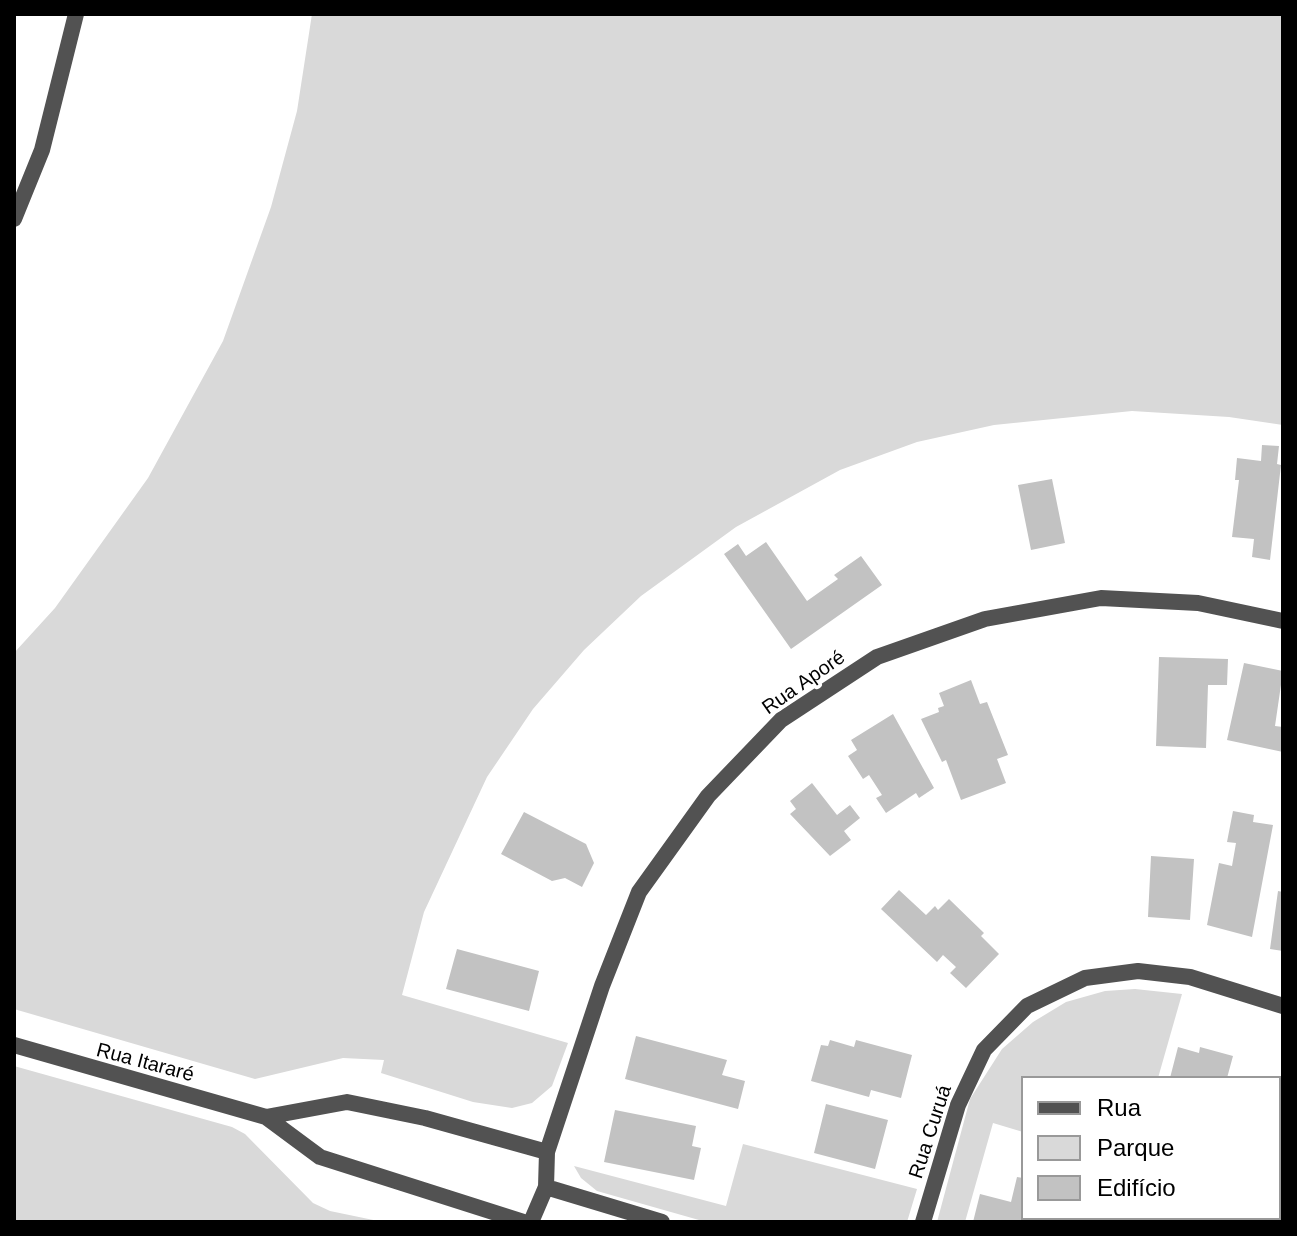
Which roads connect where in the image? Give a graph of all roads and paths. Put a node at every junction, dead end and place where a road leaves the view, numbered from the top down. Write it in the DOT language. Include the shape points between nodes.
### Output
graph roads {
  1 [pos="76,14"];
  2 [pos="14,219"];
  3 [pos="1283,621"];
  4 [pos="1283,1006"];
  5 [pos="14,1045"];
  6 [pos="266,1117"];
  7 [pos="547,1152"];
  8 [pos="546,1187"];
  9 [pos="524,1222"];
  10 [pos="531,1222"];
  11 [pos="662,1222"];
  12 [pos="923,1222"];
  1 -- 2 [label="street" via="42,150"];
  3 -- 7 [label="street, Rua Aporé" via="1198,603 1101,598 985,619 877,657 781,720 708,796 639,892"];
  4 -- 12 [label="street, Rua Curuá" via="1190,977 1138,971 1085,978 1027,1006 984,1050 958,1105"];
  5 -- 6 [label="street, Rua Itararé"];
  6 -- 7 [label="street" via="347,1102"];
  6 -- 9 [label="street" via="320,1157"];
  7 -- 8 [label="street, Rua Aporé"];
  8 -- 10 [label="street"];
  8 -- 11 [label="street"];
}
